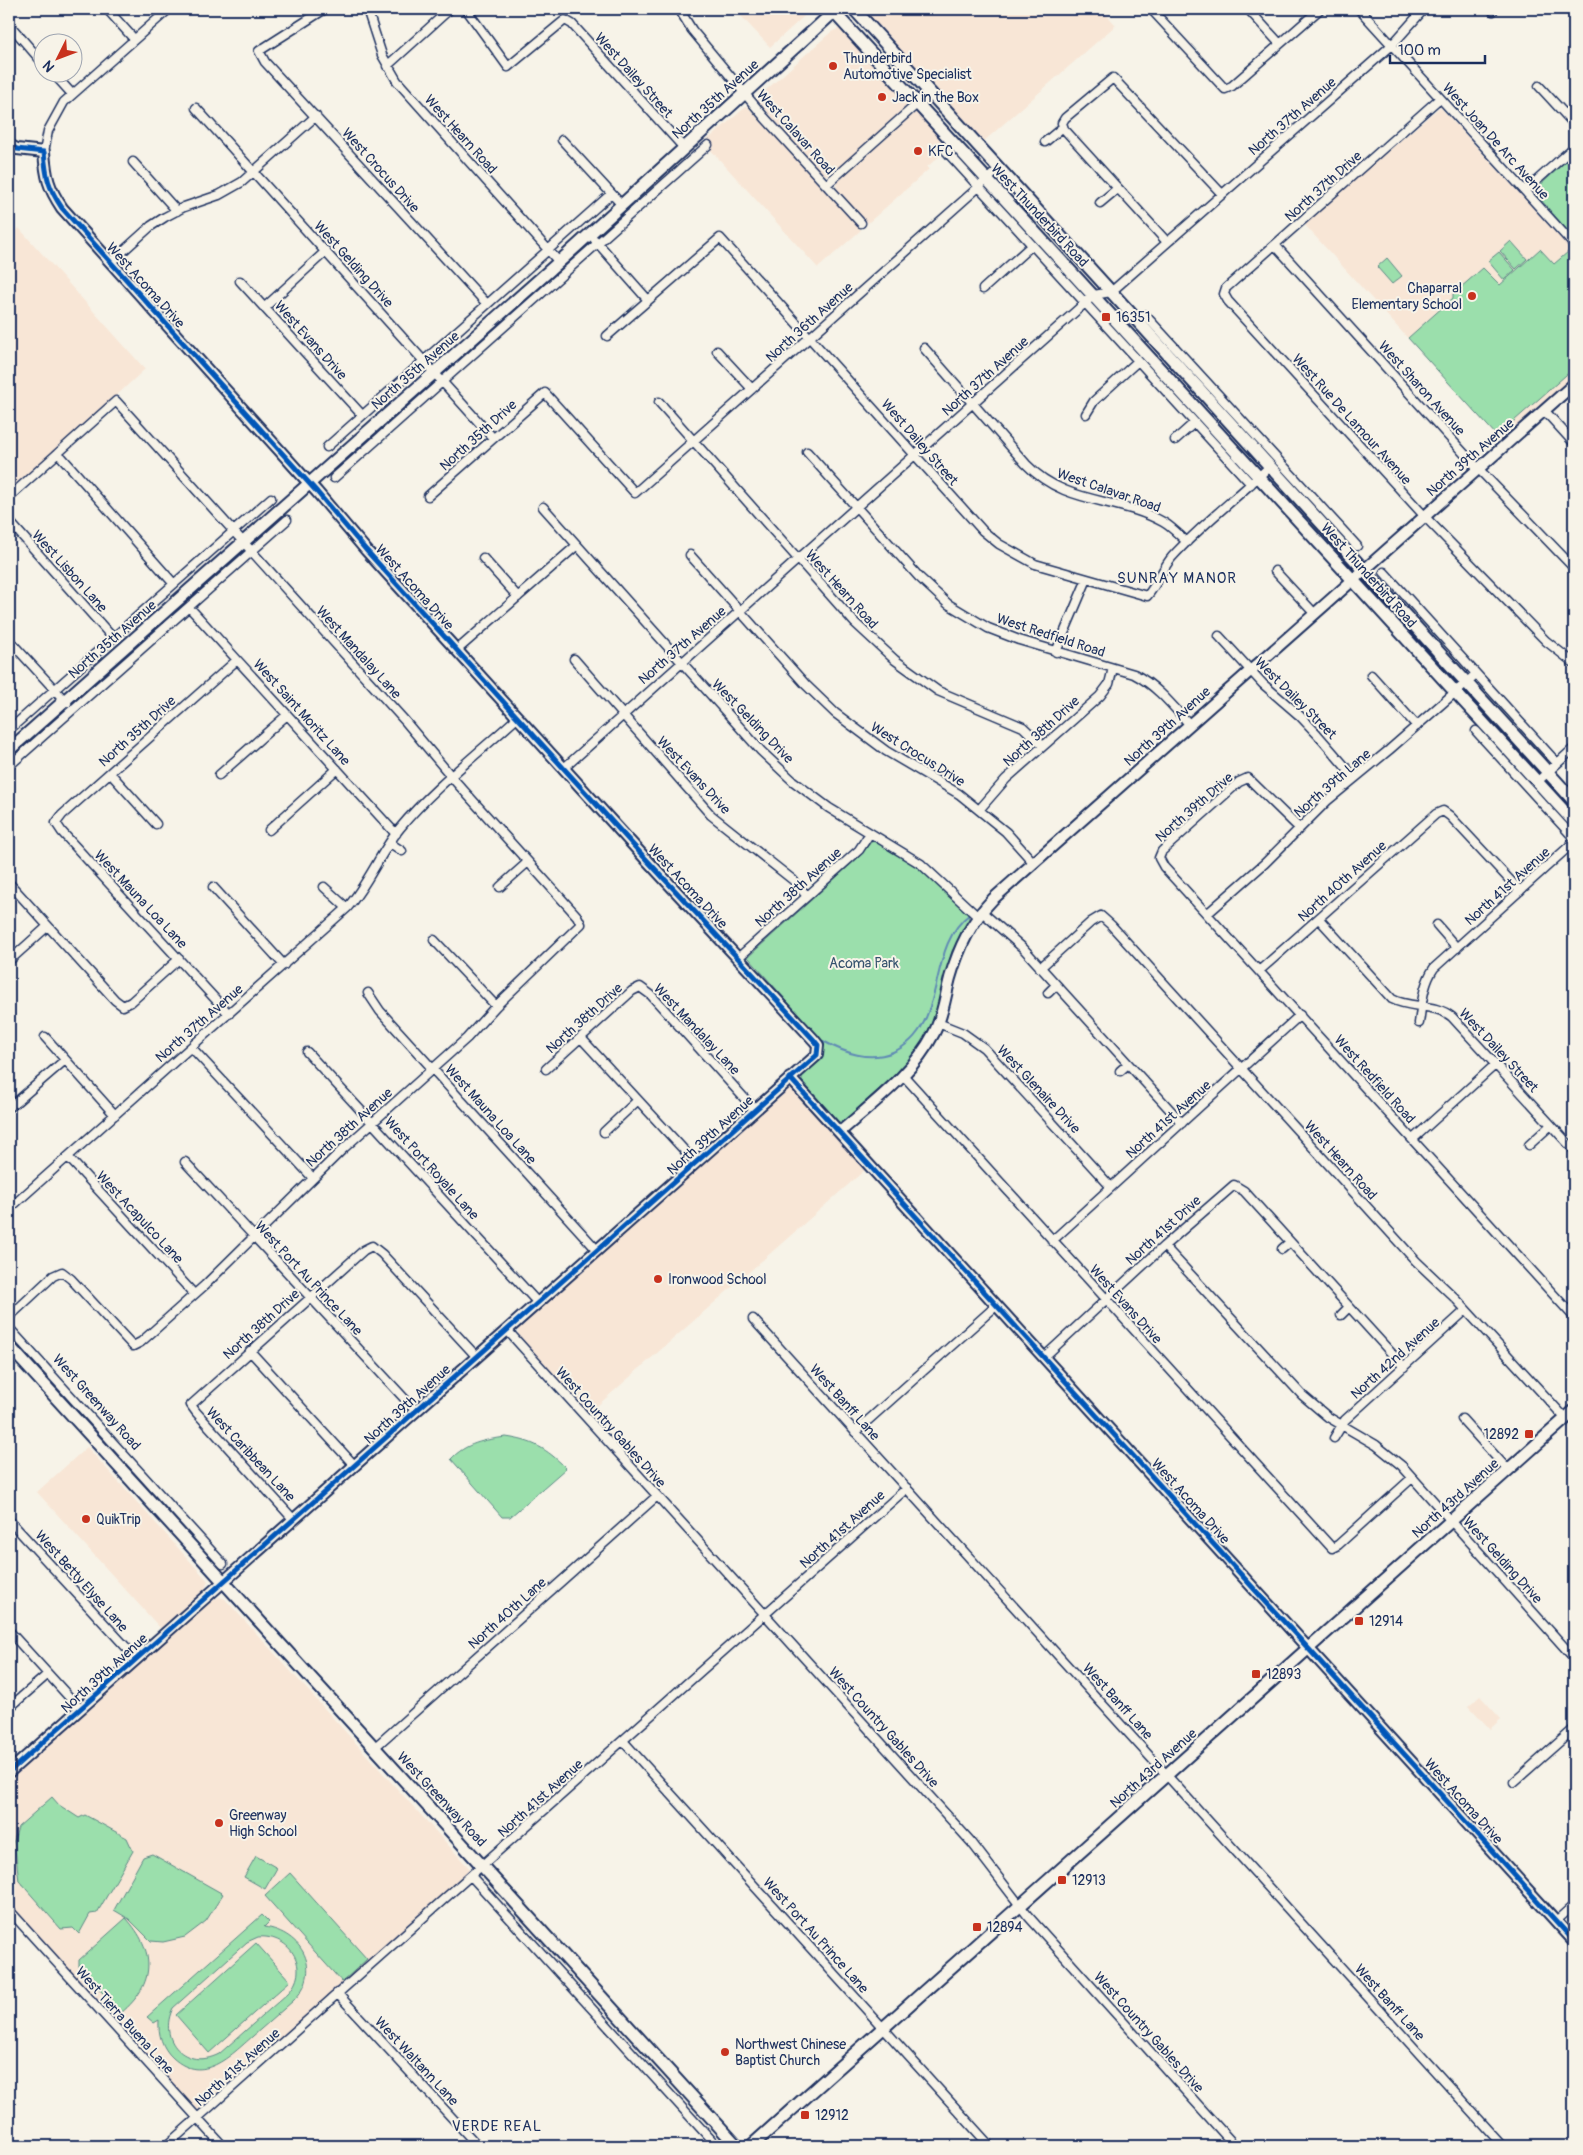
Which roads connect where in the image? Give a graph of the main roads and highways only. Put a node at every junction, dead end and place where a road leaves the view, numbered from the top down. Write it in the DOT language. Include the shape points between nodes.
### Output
graph roads {
  1 [pos="854,9"];
  2 [pos="834,10"];
  3 [pos="9,750"];
  4 [pos="1574,801"];
  5 [pos="1574,822"];
  6 [pos="9,1346"];
  7 [pos="1570,1415"];
  8 [pos="737,2146"];
  9 [pos="751,2146"];
  1 -- 4 [label="main road, West Thunderbird Road" via="1111,292 1146,321 1241,428 1269,467"];
  2 -- 3 [label="main road, North 35th Avenue" via="559,262 310,483 247,547"];
  2 -- 5 [label="main road, West Thunderbird Road" via="983,183 1227,441 1255,480 1353,579"];
  6 -- 8 [label="main road, West Greenway Road"];
  7 -- 9 [label="main road, North 43rd Avenue"];
}
